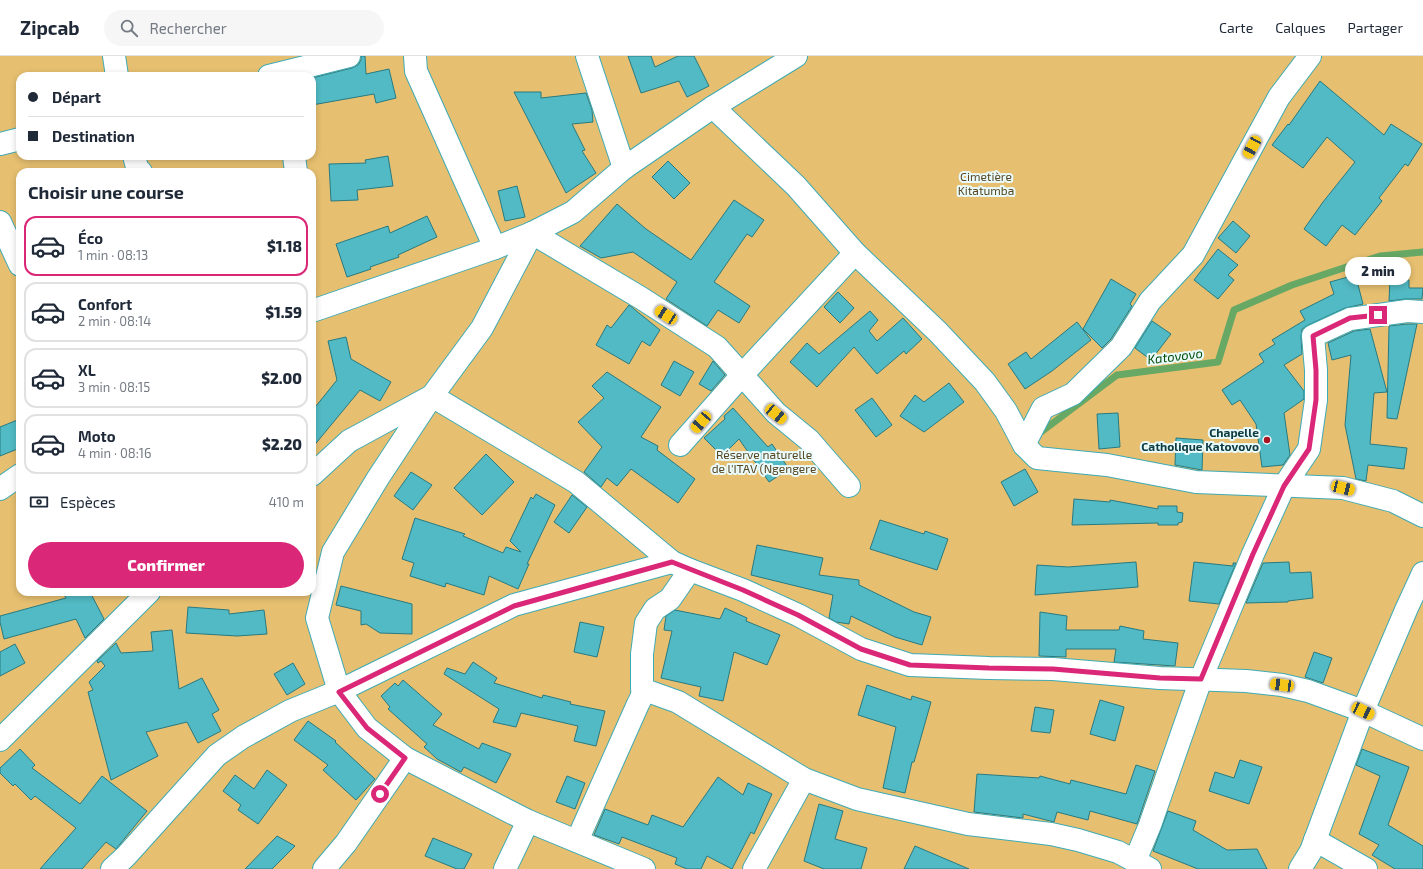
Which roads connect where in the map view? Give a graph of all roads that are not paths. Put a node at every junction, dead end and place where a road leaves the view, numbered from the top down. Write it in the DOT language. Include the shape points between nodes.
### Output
graph roads {
  1 [pos="114,56"];
  2 [pos="349,56"];
  3 [pos="415,56"];
  4 [pos="587,56"];
  5 [pos="796,56"];
  6 [pos="1310,56"];
  7 [pos="278,70"];
  8 [pos="116,72"];
  9 [pos="714,107"];
  10 [pos="16,140"];
  11 [pos="0,144"];
  12 [pos="624,168"];
  13 [pos="0,222"];
  14 [pos="532,233"];
  15 [pos="495,248"];
  16 [pos="855,253"];
  17 [pos="12,263"];
  18 [pos="316,310"];
  19 [pos="1423,312"];
  20 [pos="742,375"];
  21 [pos="432,396"];
  22 [pos="680,445"];
  23 [pos="1028,450"];
  24 [pos="316,471"];
  25 [pos="16,478"];
  26 [pos="849,486"];
  27 [pos="1284,486"];
  28 [pos="0,489"];
  29 [pos="1423,516"];
  30 [pos="681,566"];
  31 [pos="1423,573"];
  32 [pos="145,596"];
  33 [pos="1201,679"];
  34 [pos="645,690"];
  35 [pos="339,692"];
  36 [pos="1363,711"];
  37 [pos="1423,739"];
  38 [pos="0,740"];
  39 [pos="405,758"];
  40 [pos="804,779"];
  41 [pos="528,821"];
  42 [pos="1315,840"];
  43 [pos="577,841"];
  44 [pos="1142,865"];
  45 [pos="112,869"];
  46 [pos="324,869"];
  47 [pos="505,869"];
  48 [pos="644,869"];
  49 [pos="754,869"];
  50 [pos="1300,869"];
  51 [pos="1366,869"];
  1 -- 8 [label="street"];
  2 -- 7 [label="street"];
  3 -- 15 [label="street" via="416,71"];
  4 -- 12 [label="street"];
  5 -- 9 [label="street"];
  6 -- 23 [label="street" via="1279,97 1193,255 1150,301 1121,347 1073,394 1043,408"];
  9 -- 12 [label="street"];
  9 -- 16 [label="street" via="796,186"];
  10 -- 11 [label="street"];
  12 -- 14 [label="street" via="573,212"];
  13 -- 17 [label="street"];
  14 -- 15 [label="street"];
  14 -- 20 [label="street" via="717,347"];
  14 -- 21 [label="street" via="482,328"];
  15 -- 18 [label="street"];
  16 -- 20 [label="street"];
  16 -- 23 [label="street" via="938,332 985,382 1006,411"];
  19 -- 27 [label="street" via="1407,311 1350,318 1313,336 1316,400 1309,449"];
  20 -- 22 [label="street"];
  20 -- 26 [label="street" via="776,414 809,440"];
  21 -- 24 [label="street" via="350,441"];
  21 -- 30 [label="street" via="576,482"];
  21 -- 35 [label="street" via="378,478 334,552 317,618"];
  23 -- 27 [label="street" via="1037,458 1107,465 1196,482"];
  25 -- 28 [label="street"];
  27 -- 29 [label="street" via="1343,488 1393,501"];
  27 -- 33 [label="street"];
  30 -- 33 [label="street" via="798,615 861,649 910,665 1053,669"];
  30 -- 34 [label="street" via="670,599 655,609 646,623 642,654 642,689"];
  30 -- 35 [label="street" via="514,606"];
  31 -- 36 [label="street"];
  32 -- 38 [label="street"];
  33 -- 36 [label="street" via="1282,685 1308,691"];
  33 -- 44 [label="street" via="1150,825"];
  34 -- 40 [label="street" via="678,702"];
  34 -- 43 [label="street"];
  35 -- 39 [label="street" via="367,728"];
  35 -- 45 [label="street" via="290,711 217,755"];
  36 -- 37 [label="street"];
  36 -- 42 [label="street"];
  39 -- 41 [label="street"];
  39 -- 46 [label="street" via="346,843"];
  40 -- 44 [label="street" via="857,799 968,824 1051,834 1078,840 1118,852"];
  40 -- 49 [label="street"];
  41 -- 43 [label="street"];
  41 -- 47 [label="street"];
  42 -- 50 [label="street"];
  42 -- 51 [label="street"];
  43 -- 48 [label="street"];
}
